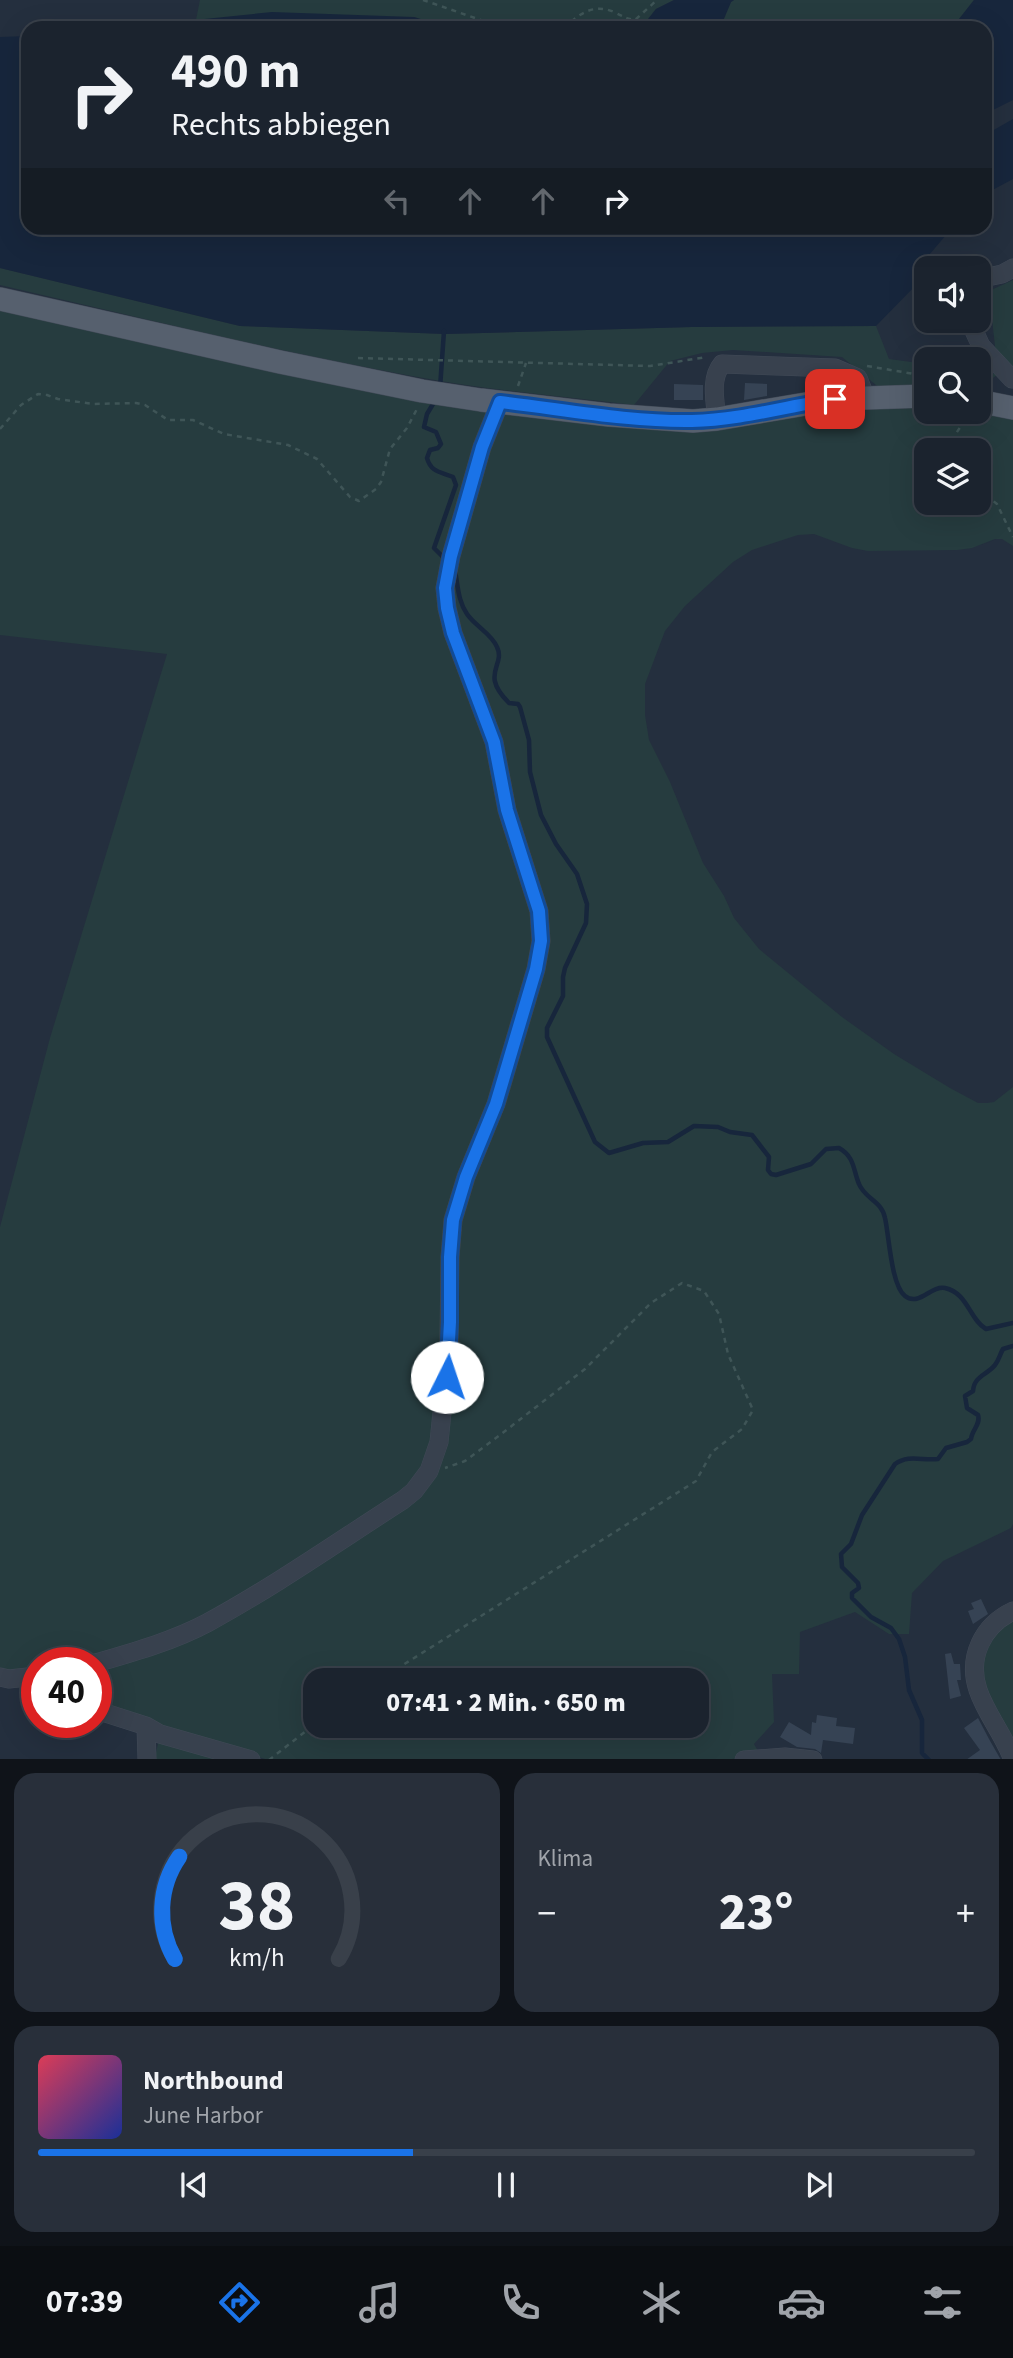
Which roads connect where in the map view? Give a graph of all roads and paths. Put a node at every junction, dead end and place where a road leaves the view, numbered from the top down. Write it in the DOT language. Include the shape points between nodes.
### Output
graph roads {
  1 [pos="422,0"];
  2 [pos="657,0"];
  3 [pos="484,21"];
  4 [pos="571,21"];
  5 [pos="1013,268"];
  6 [pos="991,276"];
  7 [pos="0,299"];
  8 [pos="974,333"];
  9 [pos="417,360"];
  10 [pos="1013,379"];
  11 [pos="914,396"];
  12 [pos="421,397"];
  13 [pos="866,398"];
  14 [pos="507,403"];
  15 [pos="995,404"];
  16 [pos="718,419"];
  17 [pos="0,429"];
  18 [pos="991,499"];
  19 [pos="1013,537"];
  20 [pos="432,1464"];
  21 [pos="1013,1611"];
  22 [pos="112,1658"];
  23 [pos="398,1668"];
  24 [pos="0,1677"];
  25 [pos="21,1679"];
  26 [pos="112,1715"];
  27 [pos="146,1726"];
  28 [pos="303,1733"];
  29 [pos="147,1759"];
  30 [pos="251,1759"];
  31 [pos="269,1759"];
  32 [pos="744,1759"];
  33 [pos="813,1759"];
  34 [pos="1013,1759"];
  1 -- 3 [label="path"];
  2 -- 4 [label="path" via="635,20 592,9"];
  5 -- 6 [label="street"];
  7 -- 12 [label="main road"];
  8 -- 10 [label="street"];
  9 -- 14 [label="path" via="526,363"];
  10 -- 15 [label="street" via="998,388"];
  11 -- 13 [label="main road"];
  12 -- 14 [label="main road"];
  12 -- 17 [label="path" via="407,428 390,449 381,482 359,501 350,497 317,459 288,445 223,434 193,420 168,420 136,403 93,404 38,394"];
  13 -- 16 [label="main road"];
  13 -- 16 [label="street" via="858,378 835,368 722,364 715,372"];
  14 -- 16 [label="main road" via="672,421"];
  14 -- 20 [label="street" via="482,447 445,588 453,633 494,742 507,810 534,892 541,933 536,969 499,1096 453,1220 449,1351 442,1424"];
  18 -- 19 [label="path"];
  20 -- 22 [label="street" via="404,1500 246,1600 166,1641"];
  20 -- 23 [label="path" via="447,1468 465,1461 585,1369 650,1303 682,1283 704,1292 719,1314 728,1354 753,1410 742,1429 712,1452 696,1481"];
  21 -- 34 [label="street" via="984,1633 975,1669 978,1690"];
  24 -- 25 [label="street"];
  26 -- 27 [label="street"];
  27 -- 29 [label="street"];
  27 -- 30 [label="street"];
  28 -- 31 [label="path"];
  32 -- 33 [label="street"];
}
